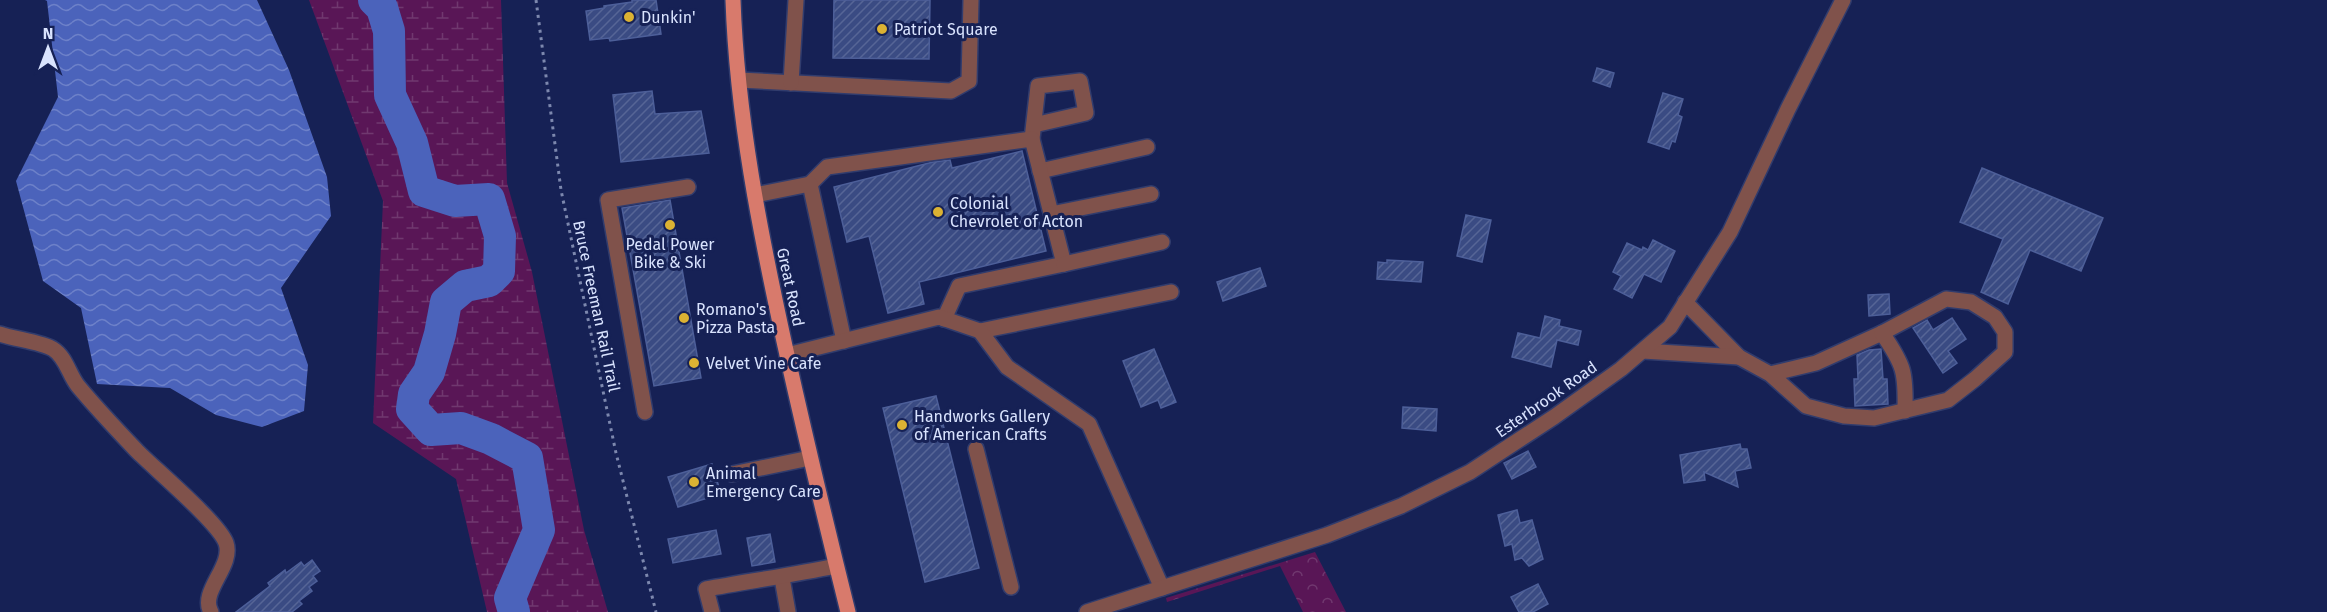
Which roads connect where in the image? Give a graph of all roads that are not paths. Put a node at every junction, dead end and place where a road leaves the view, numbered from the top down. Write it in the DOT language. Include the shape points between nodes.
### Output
graph roads {
  1 [pos="733,0"];
  2 [pos="796,0"];
  3 [pos="971,0"];
  4 [pos="1843,0"];
  5 [pos="739,80"];
  6 [pos="791,83"];
  7 [pos="1147,147"];
  8 [pos="1040,171"];
  9 [pos="810,184"];
  10 [pos="688,187"];
  11 [pos="1151,194"];
  12 [pos="755,195"];
  13 [pos="1051,214"];
  14 [pos="1162,242"];
  15 [pos="1064,264"];
  16 [pos="1171,292"];
  17 [pos="1685,302"];
  18 [pos="944,319"];
  19 [pos="980,331"];
  20 [pos="1882,333"];
  21 [pos="0,334"];
  22 [pos="844,341"];
  23 [pos="1643,351"];
  24 [pos="787,355"];
  25 [pos="1739,357"];
  26 [pos="1770,374"];
  27 [pos="1905,411"];
  28 [pos="645,412"];
  29 [pos="976,449"];
  30 [pos="810,458"];
  31 [pos="732,474"];
  32 [pos="836,566"];
  33 [pos="782,578"];
  34 [pos="1011,587"];
  35 [pos="1162,588"];
  36 [pos="211,612"];
  37 [pos="712,612"];
  38 [pos="788,612"];
  39 [pos="848,612"];
  40 [pos="1087,612"];
  1 -- 5 [label="main road, Great Road"];
  2 -- 6 [label="street"];
  3 -- 6 [label="street" via="969,81 951,91"];
  4 -- 17 [label="street, Esterbrook Road" via="1730,232"];
  5 -- 6 [label="street"];
  5 -- 12 [label="main road, Great Road"];
  7 -- 8 [label="street"];
  8 -- 9 [label="street" via="1033,132 827,167"];
  8 -- 13 [label="street"];
  9 -- 12 [label="street"];
  9 -- 22 [label="street"];
  10 -- 28 [label="street" via="608,200"];
  11 -- 13 [label="street"];
  12 -- 24 [label="main road, Great Road"];
  13 -- 15 [label="street"];
  14 -- 15 [label="street"];
  15 -- 18 [label="street" via="959,286"];
  16 -- 19 [label="street"];
  17 -- 23 [label="street, Esterbrook Road" via="1670,327"];
  17 -- 25 [label="street"];
  18 -- 19 [label="street"];
  18 -- 22 [label="street" via="939,317"];
  19 -- 35 [label="street" via="1007,366 1089,424"];
  20 -- 26 [label="street" via="1816,363"];
  20 -- 27 [label="street" via="1901,360 1906,385"];
  20 -- 27 [label="street" via="1946,299 1971,302 1995,317 2005,332 2005,352 1975,379 1948,400"];
  21 -- 36 [label="street" via="51,348 62,357 76,384 94,406 226,542 228,553 208,599"];
  22 -- 24 [label="street"];
  23 -- 25 [label="street"];
  23 -- 35 [label="street, Esterbrook Road" via="1554,417 1470,472 1401,506 1327,535"];
  24 -- 30 [label="main road, Great Road"];
  25 -- 26 [label="street"];
  26 -- 27 [label="street" via="1806,406 1834,414 1874,418"];
  29 -- 34 [label="street"];
  30 -- 31 [label="street"];
  30 -- 32 [label="main road, Great Road"];
  32 -- 33 [label="street"];
  32 -- 39 [label="main road, Great Road"];
  33 -- 37 [label="street" via="706,589"];
  33 -- 38 [label="street"];
  35 -- 40 [label="street, Esterbrook Road"];
}
